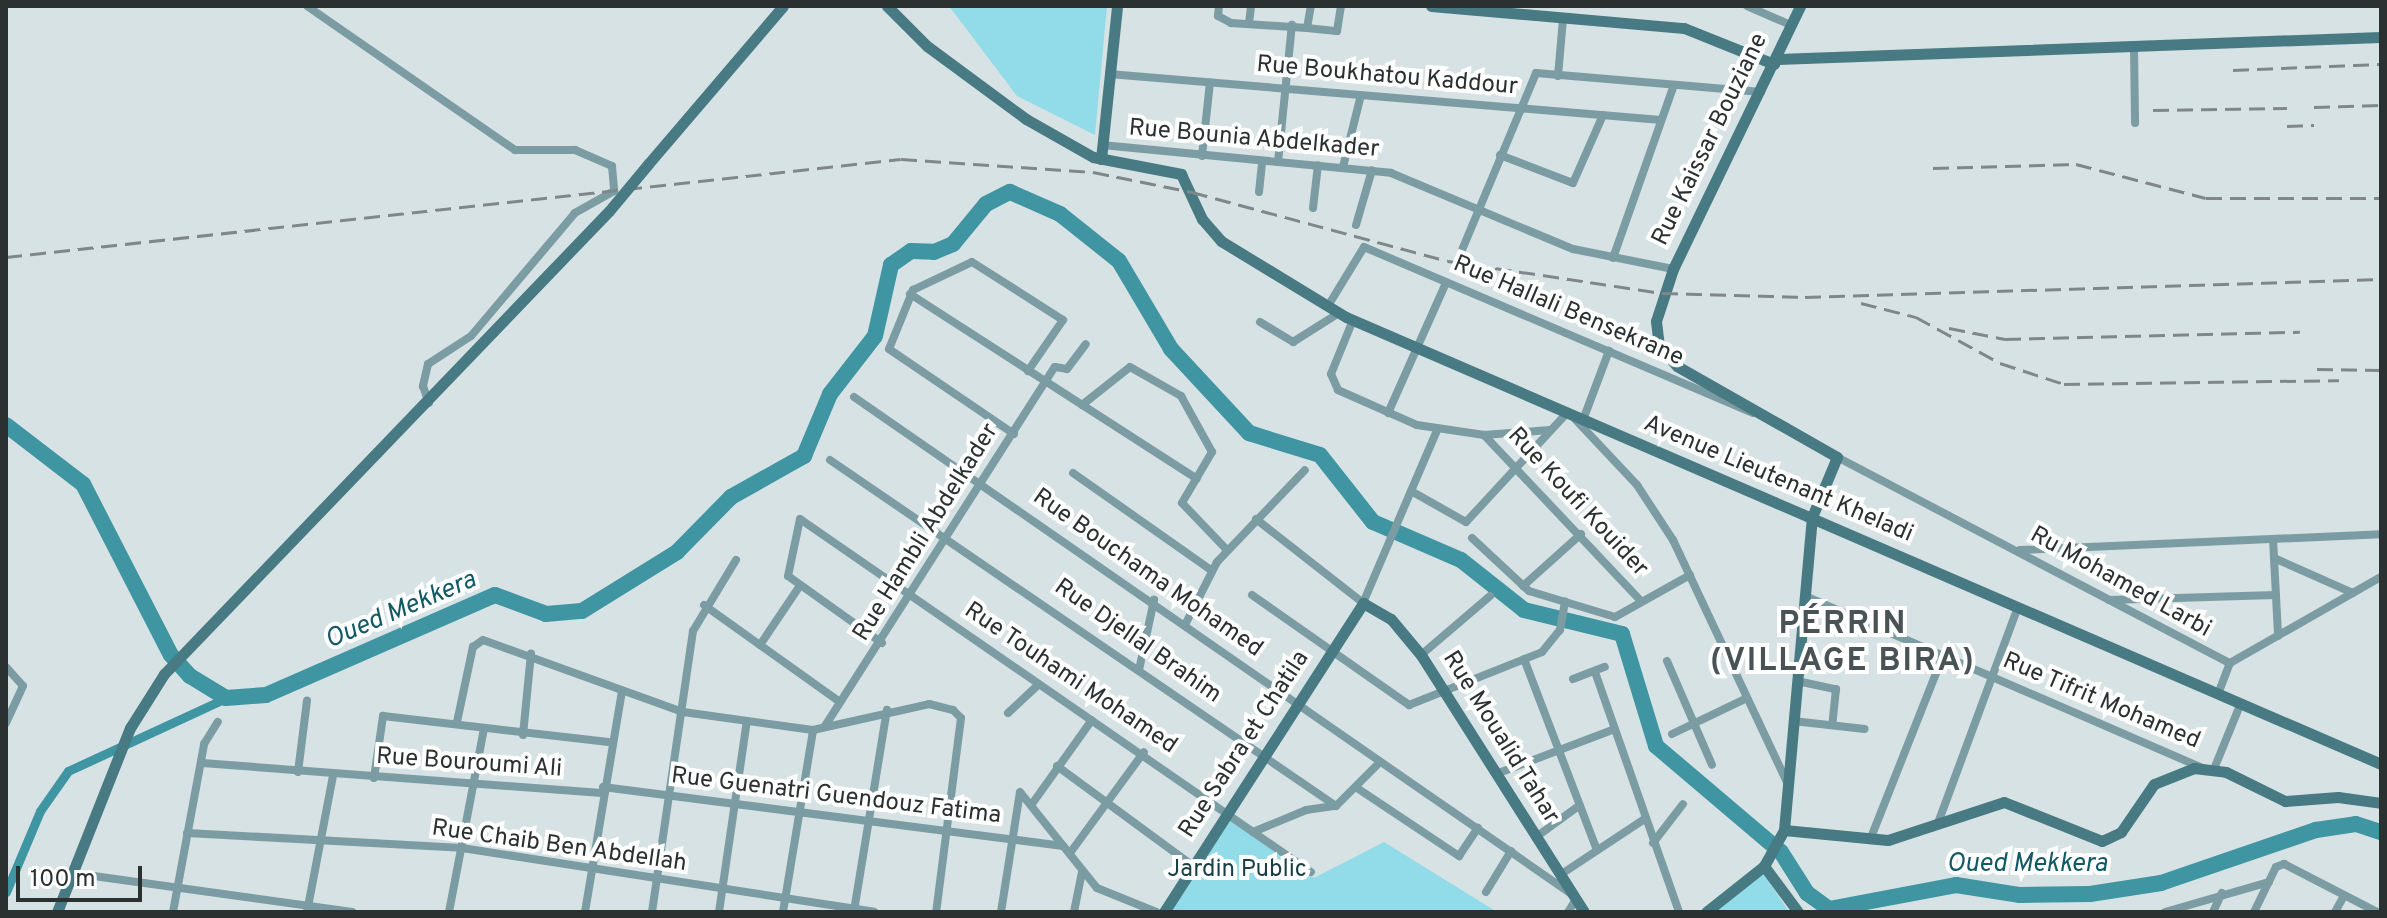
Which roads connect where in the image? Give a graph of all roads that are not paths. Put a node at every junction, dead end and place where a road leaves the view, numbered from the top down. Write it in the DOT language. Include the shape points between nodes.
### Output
graph roads {
  1 [pos="307,6"];
  2 [pos="783,6"];
  3 [pos="887,6"];
  4 [pos="1117,6"];
  5 [pos="1219,6"];
  6 [pos="1251,6"];
  7 [pos="1311,6"];
  8 [pos="1341,6"];
  9 [pos="1431,6"];
  10 [pos="1577,6"];
  11 [pos="1747,6"];
  12 [pos="1800,6"];
  13 [pos="1507,10"];
  14 [pos="1567,19"];
  15 [pos="1249,23"];
  16 [pos="1292,25"];
  17 [pos="1791,25"];
  18 [pos="1307,28"];
  19 [pos="2381,37"];
  20 [pos="2134,47"];
  21 [pos="1776,62"];
  22 [pos="1109,74"];
  23 [pos="1558,76"];
  24 [pos="1210,82"];
  25 [pos="1674,85"];
  26 [pos="1286,89"];
  27 [pos="1761,92"];
  28 [pos="1361,95"];
  29 [pos="1520,108"];
  30 [pos="1603,115"];
  31 [pos="1661,120"];
  32 [pos="2135,123"];
  33 [pos="1102,145"];
  34 [pos="1500,155"];
  35 [pos="1202,156"];
  36 [pos="1101,159"];
  37 [pos="1262,161"];
  38 [pos="1278,162"];
  39 [pos="1318,165"];
  40 [pos="1343,167"];
  41 [pos="1372,170"];
  42 [pos="1259,192"];
  43 [pos="1313,208"];
  44 [pos="1478,210"];
  45 [pos="1356,225"];
  46 [pos="1462,250"];
  47 [pos="1613,258"];
  48 [pos="1673,269"];
  49 [pos="1446,283"];
  50 [pos="910,294"];
  51 [pos="1328,306"];
  52 [pos="1339,313"];
  53 [pos="1353,320"];
  54 [pos="1260,322"];
  55 [pos="1086,344"];
  56 [pos="1416,349"];
  57 [pos="1609,351"];
  58 [pos="1028,371"];
  59 [pos="1047,383"];
  60 [pos="854,397"];
  61 [pos="429,403"];
  62 [pos="1082,405"];
  63 [pos="1388,413"];
  64 [pos="1569,414"];
  65 [pos="1761,416"];
  66 [pos="1583,420"];
  67 [pos="1438,428"];
  68 [pos="1550,430"];
  69 [pos="1014,434"];
  70 [pos="1484,435"];
  71 [pos="1837,457"];
  72 [pos="830,460"];
  73 [pos="1516,465"];
  74 [pos="1305,470"];
  75 [pos="1073,473"];
  76 [pos="1197,479"];
  77 [pos="980,482"];
  78 [pos="1411,491"];
  79 [pos="1812,517"];
  80 [pos="1256,519"];
  81 [pos="1581,534"];
  82 [pos="2381,534"];
  83 [pos="945,537"];
  84 [pos="1472,538"];
  85 [pos="2273,539"];
  86 [pos="1227,550"];
  87 [pos="2019,550"];
  88 [pos="2274,558"];
  89 [pos="736,560"];
  90 [pos="1211,570"];
  91 [pos="1690,575"];
  92 [pos="2381,577"];
  93 [pos="1523,586"];
  94 [pos="799,587"];
  95 [pos="2353,593"];
  96 [pos="911,594"];
  97 [pos="1252,595"];
  98 [pos="2276,595"];
  99 [pos="1490,596"];
  100 [pos="1805,596"];
  101 [pos="1154,600"];
  102 [pos="1640,600"];
  103 [pos="2108,600"];
  104 [pos="1363,603"];
  105 [pos="1564,604"];
  106 [pos="704,605"];
  107 [pos="2018,607"];
  108 [pos="1186,623"];
  109 [pos="2278,636"];
  110 [pos="882,643"];
  111 [pos="760,645"];
  112 [pos="1332,650"];
  113 [pos="531,653"];
  114 [pos="1421,655"];
  115 [pos="1943,656"];
  116 [pos="1524,659"];
  117 [pos="1667,661"];
  118 [pos="2230,663"];
  119 [pos="6,667"];
  120 [pos="1605,667"];
  121 [pos="1139,670"];
  122 [pos="1595,672"];
  123 [pos="1991,676"];
  124 [pos="1573,679"];
  125 [pos="1797,681"];
  126 [pos="1038,685"];
  127 [pos="622,691"];
  128 [pos="1444,692"];
  129 [pos="2218,694"];
  130 [pos="1747,698"];
  131 [pos="307,701"];
  132 [pos="840,702"];
  133 [pos="2241,703"];
  134 [pos="1297,705"];
  135 [pos="887,710"];
  136 [pos="683,712"];
  137 [pos="1008,713"];
  138 [pos="1092,720"];
  139 [pos="747,721"];
  140 [pos="1793,721"];
  141 [pos="218,722"];
  142 [pos="457,722"];
  143 [pos="6,723"];
  144 [pos="1694,723"];
  145 [pos="1832,725"];
  146 [pos="825,727"];
  147 [pos="484,728"];
  148 [pos="1615,729"];
  149 [pos="1865,729"];
  150 [pos="813,730"];
  151 [pos="1672,734"];
  152 [pos="523,735"];
  153 [pos="609,742"];
  154 [pos="1559,750"];
  155 [pos="1144,752"];
  156 [pos="1266,755"];
  157 [pos="1380,762"];
  158 [pos="202,763"];
  159 [pos="2381,764"];
  160 [pos="1712,765"];
  161 [pos="1057,766"];
  162 [pos="2209,769"];
  163 [pos="298,772"];
  164 [pos="1496,774"];
  165 [pos="333,776"];
  166 [pos="374,778"];
  167 [pos="473,784"];
  168 [pos="1788,785"];
  169 [pos="1357,788"];
  170 [pos="602,790"];
  171 [pos="668,795"];
  172 [pos="734,802"];
  173 [pos="1107,802"];
  174 [pos="2381,803"];
  175 [pos="1032,804"];
  176 [pos="1683,804"];
  177 [pos="1580,805"];
  178 [pos="1336,806"];
  179 [pos="1227,811"];
  180 [pos="798,813"];
  181 [pos="1646,818"];
  182 [pos="871,821"];
  183 [pos="1938,823"];
  184 [pos="1478,828"];
  185 [pos="947,832"];
  186 [pos="1253,832"];
  187 [pos="1784,832"];
  188 [pos="187,833"];
  189 [pos="1536,837"];
  190 [pos="1012,840"];
  191 [pos="319,841"];
  192 [pos="1870,841"];
  193 [pos="1653,843"];
  194 [pos="462,848"];
  195 [pos="1066,850"];
  196 [pos="1597,850"];
  197 [pos="1511,851"];
  198 [pos="1766,863"];
  199 [pos="1193,866"];
  200 [pos="592,867"];
  201 [pos="1082,872"];
  202 [pos="1311,872"];
  203 [pos="72,873"];
  204 [pos="1560,875"];
  205 [pos="657,882"];
  206 [pos="2269,882"];
  207 [pos="177,889"];
  208 [pos="722,891"];
  209 [pos="1486,892"];
  210 [pos="2222,893"];
  211 [pos="2344,896"];
  212 [pos="1575,897"];
  213 [pos="784,907"];
  214 [pos="308,908"];
  215 [pos="854,911"];
  216 [pos="57,912"];
  217 [pos="173,912"];
  218 [pos="352,912"];
  219 [pos="449,912"];
  220 [pos="585,912"];
  221 [pos="652,912"];
  222 [pos="719,912"];
  223 [pos="874,912"];
  224 [pos="936,912"];
  225 [pos="1001,912"];
  226 [pos="1074,912"];
  227 [pos="1156,912"];
  228 [pos="1164,912"];
  229 [pos="1568,912"];
  230 [pos="1584,912"];
  231 [pos="1679,912"];
  232 [pos="1706,912"];
  233 [pos="1798,912"];
  234 [pos="2165,912"];
  235 [pos="2213,912"];
  236 [pos="2254,912"];
  237 [pos="2335,912"];
  238 [pos="2377,912"];
  1 -- 61 [label="street" via="515,150 575,150 612,166 614,191 575,213 471,336 428,364 423,386"];
  2 -- 61 [label="main road, bridge" via="609,211"];
  3 -- 36 [label="main road" via="967,78"];
  4 -- 22 [label="main road"];
  5 -- 15 [label="street" via="1220,19"];
  6 -- 15 [label="street"];
  7 -- 18 [label="street"];
  8 -- 18 [label="street" via="1336,32"];
  9 -- 13 [label="main road"];
  10 -- 14 [label="street"];
  11 -- 17 [label="street"];
  12 -- 17 [label="main road, Rue Kaissar Bouziane"];
  13 -- 14 [label="main road"];
  14 -- 21 [label="main road" via="1684,28"];
  14 -- 23 [label="street"];
  15 -- 16 [label="street"];
  16 -- 18 [label="street"];
  16 -- 26 [label="street"];
  17 -- 21 [label="main road, Rue Kaissar Bouziane"];
  19 -- 20 [label="main road"];
  20 -- 21 [label="main road"];
  20 -- 32 [label="street"];
  21 -- 27 [label="main road, Rue Kaissar Bouziane"];
  22 -- 24 [label="street, Rue Boukhatou Kaddour"];
  22 -- 33 [label="main road"];
  23 -- 25 [label="street"];
  23 -- 29 [label="street" via="1534,75"];
  24 -- 26 [label="street, Rue Boukhatou Kaddour"];
  24 -- 35 [label="street"];
  25 -- 27 [label="street"];
  25 -- 31 [label="street"];
  26 -- 28 [label="street, Rue Boukhatou Kaddour"];
  26 -- 38 [label="street"];
  27 -- 48 [label="main road, Rue Kaissar Bouziane"];
  28 -- 29 [label="street, Rue Boukhatou Kaddour"];
  28 -- 40 [label="street"];
  29 -- 30 [label="street, Rue Boukhatou Kaddour"];
  29 -- 34 [label="street"];
  30 -- 31 [label="street, Rue Boukhatou Kaddour"];
  30 -- 34 [label="street" via="1572,183"];
  31 -- 47 [label="street"];
  33 -- 35 [label="street, Rue Bounia Abdelkader"];
  33 -- 36 [label="main road"];
  34 -- 44 [label="street"];
  35 -- 37 [label="street, Rue Bounia Abdelkader"];
  36 -- 51 [label="main road, Avenue Lieutenant Kheladi" via="1173,170 1221,241"];
  37 -- 38 [label="street, Rue Bounia Abdelkader"];
  37 -- 42 [label="street"];
  38 -- 39 [label="street, Rue Bounia Abdelkader"];
  39 -- 40 [label="street, Rue Bounia Abdelkader"];
  39 -- 43 [label="street"];
  40 -- 41 [label="street, Rue Bounia Abdelkader"];
  41 -- 44 [label="street, Rue Bounia Abdelkader"];
  41 -- 45 [label="street"];
  44 -- 46 [label="street"];
  44 -- 47 [label="street, Rue Bounia Abdelkader" via="1573,249"];
  47 -- 48 [label="street, Rue Bounia Abdelkader"];
  48 -- 65 [label="main road, Rue Kaissar Bouziane" via="1662,293 1656,335 1666,356"];
  49 -- 51 [label="street, Rue Hallali Bensekrane" via="1359,247"];
  49 -- 56 [label="street"];
  49 -- 57 [label="street, Rue Hallali Bensekrane"];
  50 -- 58 [label="street"];
  50 -- 58 [label="street" via="972,262 1061,318"];
  50 -- 69 [label="street" via="889,352"];
  51 -- 52 [label="main road, Avenue Lieutenant Kheladi"];
  52 -- 53 [label="main road, Avenue Lieutenant Kheladi"];
  52 -- 54 [label="street" via="1293,342"];
  53 -- 56 [label="main road, Avenue Lieutenant Kheladi"];
  53 -- 63 [label="street" via="1329,380"];
  55 -- 59 [label="street, Rue Hambli Abdelkader" via="1067,369 1055,367"];
  56 -- 63 [label="street"];
  56 -- 64 [label="main road, Avenue Lieutenant Kheladi"];
  57 -- 65 [label="street, Rue Hallali Bensekrane"];
  57 -- 66 [label="street"];
  58 -- 59 [label="street"];
  59 -- 62 [label="street"];
  59 -- 69 [label="street, Rue Hambli Abdelkader"];
  60 -- 77 [label="street, Rue Bouchama Mohamed"];
  61 -- 203 [label="main road" via="164,674 130,728"];
  62 -- 76 [label="street"];
  62 -- 76 [label="street" via="1130,367 1148,373 1185,400 1210,444 1211,458"];
  63 -- 67 [label="street"];
  64 -- 66 [label="main road, Avenue Lieutenant Kheladi"];
  64 -- 68 [label="street"];
  64 -- 91 [label="street" via="1637,485"];
  65 -- 71 [label="main road, Rue Kaissar Bouziane"];
  66 -- 79 [label="main road, Avenue Lieutenant Kheladi"];
  67 -- 70 [label="street"];
  67 -- 78 [label="street"];
  68 -- 70 [label="street"];
  68 -- 73 [label="street"];
  69 -- 77 [label="street, Rue Hambli Abdelkader"];
  70 -- 73 [label="street, Rue Koufi Kouider"];
  71 -- 79 [label="main road"];
  71 -- 87 [label="street, Ru Mohamed Larbi"];
  72 -- 83 [label="street, Rue Djellal Brahim"];
  73 -- 78 [label="street" via="1465,523"];
  73 -- 81 [label="street, Rue Koufi Kouider"];
  74 -- 80 [label="street"];
  75 -- 90 [label="street"];
  76 -- 86 [label="street" via="1182,503"];
  77 -- 83 [label="street, Rue Hambli Abdelkader"];
  77 -- 101 [label="street, Rue Bouchama Mohamed"];
  78 -- 104 [label="street"];
  79 -- 100 [label="main road"];
  79 -- 107 [label="main road, Avenue Lieutenant Kheladi"];
  80 -- 86 [label="street"];
  80 -- 104 [label="street"];
  81 -- 93 [label="street"];
  81 -- 102 [label="street, Rue Koufi Kouider"];
  82 -- 85 [label="street"];
  83 -- 96 [label="street, Rue Hambli Abdelkader"];
  83 -- 121 [label="street, Rue Djellal Brahim"];
  84 -- 93 [label="street"];
  85 -- 87 [label="street"];
  85 -- 88 [label="street"];
  86 -- 90 [label="street"];
  87 -- 103 [label="street, Ru Mohamed Larbi"];
  88 -- 95 [label="street"];
  88 -- 98 [label="street"];
  89 -- 106 [label="street"];
  90 -- 108 [label="street"];
  91 -- 102 [label="street"];
  91 -- 130 [label="street"];
  92 -- 95 [label="street, Ru Mohamed Larbi"];
  93 -- 105 [label="street"];
  94 -- 96 [label="street, Rue Touhami Mohamed" via="786,573 798,522 805,519"];
  94 -- 110 [label="street"];
  94 -- 111 [label="street"];
  95 -- 109 [label="street, Ru Mohamed Larbi"];
  96 -- 110 [label="street, Rue Hambli Abdelkader"];
  96 -- 126 [label="street, Rue Touhami Mohamed"];
  97 -- 112 [label="street"];
  98 -- 103 [label="street"];
  98 -- 109 [label="street"];
  99 -- 114 [label="street"];
  100 -- 115 [label="street, Rue Tifrit Mohamed"];
  100 -- 125 [label="main road"];
  101 -- 108 [label="street, Rue Bouchama Mohamed"];
  101 -- 121 [label="street"];
  102 -- 105 [label="street" via="1618,617"];
  103 -- 118 [label="street, Ru Mohamed Larbi"];
  104 -- 112 [label="main road, Rue Sabra et Chatila"];
  104 -- 114 [label="main road, Rue Moualid Tahar" via="1382,611"];
  105 -- 116 [label="street" via="1560,630 1545,649"];
  106 -- 111 [label="street"];
  106 -- 136 [label="street" via="690,647"];
  107 -- 123 [label="street"];
  107 -- 129 [label="main road, Avenue Lieutenant Kheladi"];
  108 -- 134 [label="street, Rue Bouchama Mohamed"];
  109 -- 118 [label="street, Ru Mohamed Larbi"];
  110 -- 132 [label="street, Rue Hambli Abdelkader"];
  111 -- 132 [label="street"];
  112 -- 128 [label="street" via="1409,705"];
  112 -- 134 [label="main road, Rue Sabra et Chatila"];
  113 -- 127 [label="street"];
  113 -- 142 [label="street" via="477,641"];
  113 -- 152 [label="street"];
  114 -- 128 [label="main road, Rue Moualid Tahar"];
  115 -- 123 [label="street, Rue Tifrit Mohamed"];
  115 -- 192 [label="street"];
  116 -- 128 [label="street"];
  116 -- 154 [label="street"];
  117 -- 144 [label="street"];
  118 -- 129 [label="street"];
  119 -- 143 [label="street" via="23,686"];
  120 -- 122 [label="street"];
  121 -- 156 [label="street, Rue Djellal Brahim"];
  122 -- 124 [label="street"];
  122 -- 148 [label="street"];
  123 -- 162 [label="street, Rue Tifrit Mohamed"];
  123 -- 183 [label="street"];
  125 -- 140 [label="main road"];
  125 -- 145 [label="street" via="1836,689"];
  126 -- 137 [label="street"];
  126 -- 138 [label="street, Rue Touhami Mohamed"];
  127 -- 136 [label="street"];
  127 -- 153 [label="street"];
  128 -- 164 [label="main road, Rue Moualid Tahar"];
  129 -- 133 [label="main road, Avenue Lieutenant Kheladi"];
  130 -- 144 [label="street"];
  130 -- 168 [label="street"];
  131 -- 163 [label="street"];
  132 -- 146 [label="street, Rue Hambli Abdelkader"];
  133 -- 159 [label="main road, Avenue Lieutenant Kheladi"];
  133 -- 162 [label="street"];
  134 -- 156 [label="main road, Rue Sabra et Chatila"];
  134 -- 157 [label="street, Rue Bouchama Mohamed"];
  135 -- 146 [label="street"];
  135 -- 182 [label="street"];
  135 -- 185 [label="street" via="929,704 953,710 961,718"];
  136 -- 139 [label="street"];
  136 -- 171 [label="street"];
  138 -- 155 [label="street, Rue Touhami Mohamed"];
  138 -- 161 [label="street"];
  139 -- 150 [label="street"];
  139 -- 172 [label="street"];
  140 -- 145 [label="street"];
  140 -- 168 [label="main road"];
  141 -- 158 [label="street" via="207,735"];
  142 -- 147 [label="street"];
  142 -- 166 [label="street" via="383,716"];
  144 -- 151 [label="street"];
  144 -- 160 [label="street"];
  145 -- 149 [label="street"];
  146 -- 150 [label="street"];
  147 -- 152 [label="street"];
  147 -- 167 [label="street"];
  148 -- 154 [label="street"];
  148 -- 181 [label="street"];
  150 -- 180 [label="street"];
  152 -- 153 [label="street"];
  153 -- 170 [label="street"];
  154 -- 164 [label="street"];
  154 -- 177 [label="street"];
  155 -- 173 [label="street"];
  155 -- 179 [label="street, Rue Touhami Mohamed"];
  156 -- 178 [label="street, Rue Djellal Brahim"];
  156 -- 179 [label="main road, Rue Sabra et Chatila"];
  157 -- 169 [label="street"];
  157 -- 184 [label="street, Rue Bouchama Mohamed"];
  158 -- 163 [label="street, Rue Bouroumi Ali"];
  158 -- 188 [label="street"];
  161 -- 173 [label="street"];
  161 -- 175 [label="street"];
  162 -- 174 [label="main road" via="2285,801 2338,797"];
  162 -- 183 [label="main road" via="2161,779 2108,840 2081,837 2004,802"];
  163 -- 165 [label="street, Rue Bouroumi Ali"];
  164 -- 189 [label="main road, Rue Moualid Tahar"];
  165 -- 166 [label="street, Rue Bouroumi Ali"];
  165 -- 191 [label="street"];
  166 -- 167 [label="street, Rue Bouroumi Ali"];
  167 -- 170 [label="street, Rue Bouroumi Ali"];
  167 -- 194 [label="street"];
  168 -- 187 [label="main road"];
  169 -- 178 [label="street"];
  169 -- 184 [label="street" via="1459,856"];
  170 -- 171 [label="street, Rue Guenatri Guendouz Fatima"];
  170 -- 200 [label="street"];
  171 -- 172 [label="street, Rue Guenatri Guendouz Fatima"];
  171 -- 205 [label="street"];
  172 -- 180 [label="street, Rue Guenatri Guendouz Fatima"];
  172 -- 208 [label="street"];
  173 -- 195 [label="street"];
  173 -- 199 [label="street"];
  175 -- 190 [label="street" via="1023,792"];
  175 -- 195 [label="street"];
  176 -- 193 [label="street"];
  177 -- 189 [label="street"];
  177 -- 196 [label="street"];
  178 -- 186 [label="street" via="1316,807"];
  179 -- 186 [label="street, Rue Touhami Mohamed"];
  179 -- 199 [label="main road, Rue Sabra et Chatila"];
  180 -- 182 [label="street, Rue Guenatri Guendouz Fatima"];
  180 -- 213 [label="street"];
  181 -- 193 [label="street"];
  181 -- 196 [label="street"];
  182 -- 185 [label="street, Rue Guenatri Guendouz Fatima"];
  182 -- 215 [label="street"];
  183 -- 192 [label="main road"];
  184 -- 197 [label="street, Rue Bouchama Mohamed"];
  185 -- 190 [label="street, Rue Guenatri Guendouz Fatima"];
  185 -- 224 [label="street"];
  186 -- 202 [label="street, Rue Touhami Mohamed"];
  187 -- 192 [label="main road"];
  187 -- 198 [label="main road"];
  188 -- 191 [label="street, Rue Chaib Ben Abdellah"];
  188 -- 207 [label="street"];
  189 -- 204 [label="main road, Rue Moualid Tahar"];
  190 -- 195 [label="street, Rue Guenatri Guendouz Fatima"];
  190 -- 225 [label="street"];
  191 -- 194 [label="street, Rue Chaib Ben Abdellah"];
  191 -- 214 [label="street"];
  193 -- 231 [label="street"];
  194 -- 200 [label="street, Rue Chaib Ben Abdellah"];
  194 -- 219 [label="street"];
  195 -- 201 [label="street"];
  196 -- 204 [label="street"];
  197 -- 209 [label="street"];
  197 -- 212 [label="street, Rue Bouchama Mohamed"];
  198 -- 232 [label="main road"];
  198 -- 233 [label="main road"];
  199 -- 228 [label="main road, Rue Sabra et Chatila"];
  200 -- 205 [label="street, Rue Chaib Ben Abdellah"];
  200 -- 220 [label="street"];
  201 -- 226 [label="street"];
  201 -- 227 [label="street" via="1106,894"];
  203 -- 207 [label="street"];
  203 -- 216 [label="main road"];
  204 -- 212 [label="main road, Rue Moualid Tahar"];
  205 -- 208 [label="street, Rue Chaib Ben Abdellah"];
  205 -- 221 [label="street"];
  206 -- 210 [label="street"];
  206 -- 211 [label="street" via="2276,867 2284,864"];
  206 -- 236 [label="street"];
  207 -- 214 [label="street"];
  207 -- 217 [label="street"];
  208 -- 213 [label="street, Rue Chaib Ben Abdellah"];
  208 -- 222 [label="street"];
  210 -- 234 [label="street"];
  210 -- 235 [label="street"];
  211 -- 237 [label="street"];
  211 -- 238 [label="street"];
  212 -- 229 [label="street"];
  212 -- 230 [label="main road, Rue Moualid Tahar"];
  213 -- 215 [label="street, Rue Chaib Ben Abdellah"];
  214 -- 218 [label="street"];
  215 -- 223 [label="street, Rue Chaib Ben Abdellah"];
}
